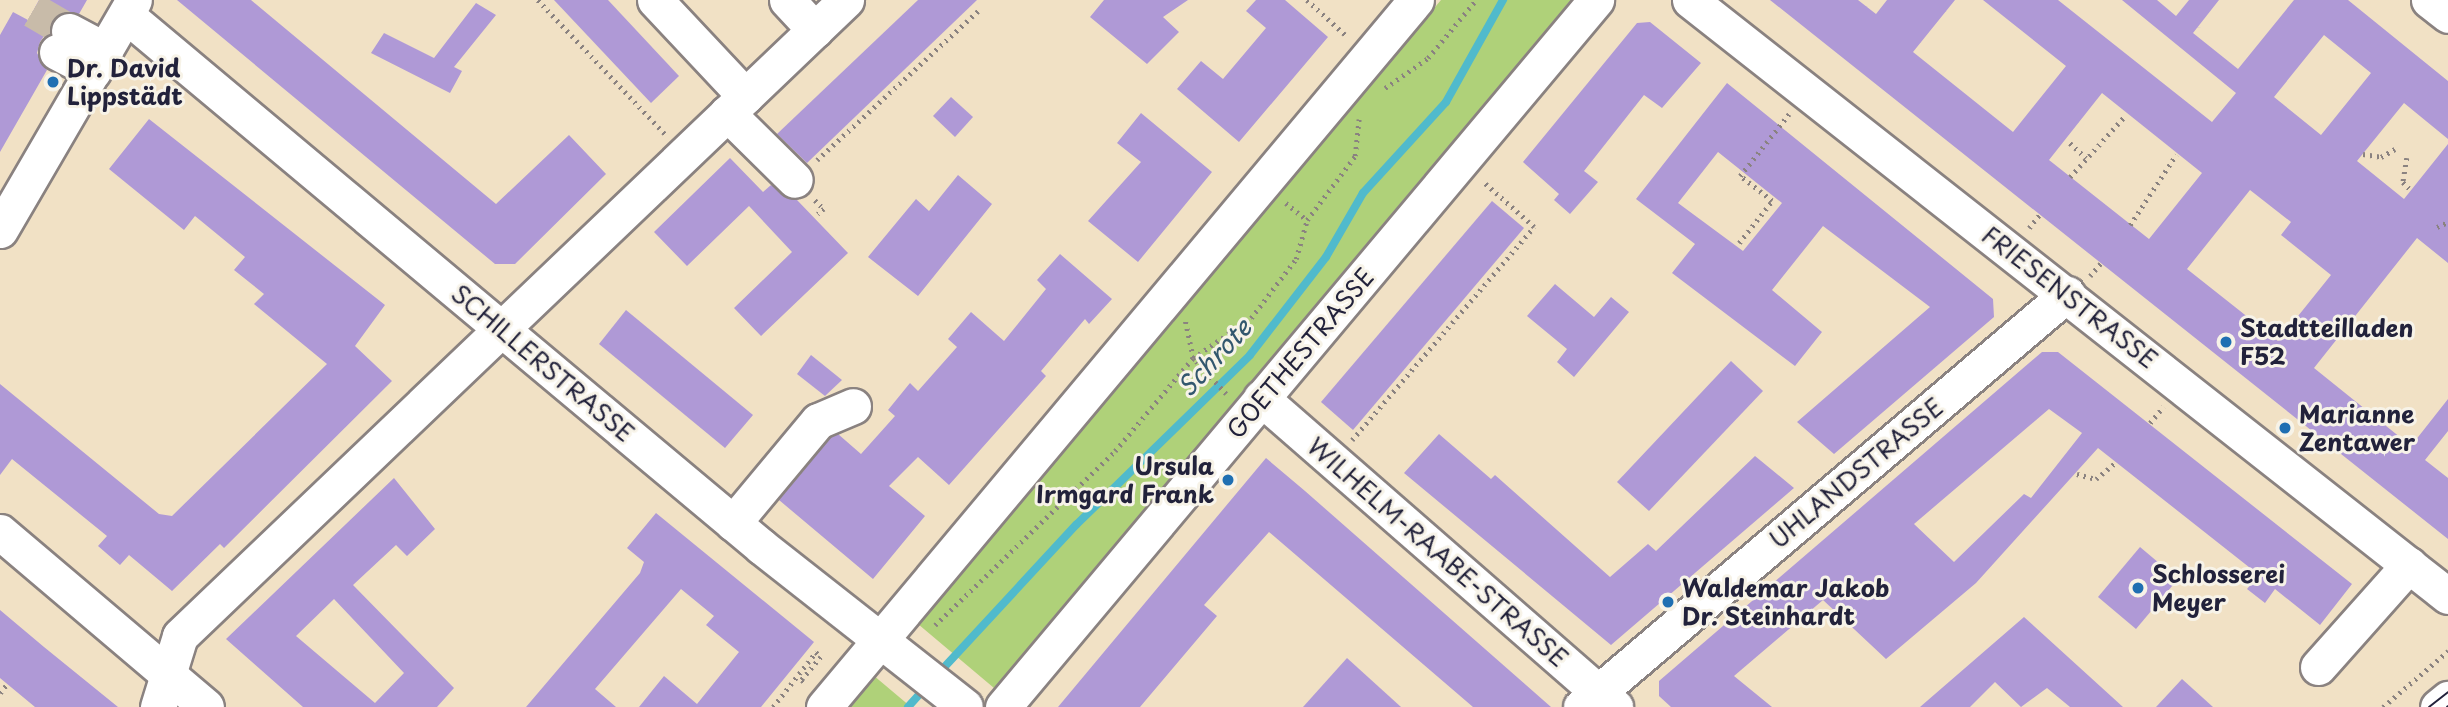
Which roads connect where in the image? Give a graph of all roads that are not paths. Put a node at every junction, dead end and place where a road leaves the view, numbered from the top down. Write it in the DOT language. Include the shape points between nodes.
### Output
graph roads {
  1 [pos="655,0"];
  2 [pos="787,0"];
  3 [pos="846,0"];
  4 [pos="1416,0"];
  5 [pos="1597,0"];
  6 [pos="1689,0"];
  7 [pos="130,7"];
  8 [pos="815,30"];
  9 [pos="63,41"];
  10 [pos="99,61"];
  11 [pos="736,105"];
  12 [pos="795,180"];
  13 [pos="0,230"];
  14 [pos="2067,294"];
  15 [pos="502,328"];
  16 [pos="1246,398"];
  17 [pos="853,406"];
  18 [pos="733,523"];
  19 [pos="0,532"];
  20 [pos="2409,565"];
  21 [pos="2448,596"];
  22 [pos="880,640"];
  23 [pos="2318,667"];
  24 [pos="163,693"];
  25 [pos="816,696"];
  26 [pos="2448,699"];
  27 [pos="958,701"];
  28 [pos="1598,702"];
  29 [pos="206,707"];
  30 [pos="1003,707"];
  31 [pos="2438,707"];
  1 -- 11 [label="street"];
  2 -- 8 [label="street"];
  3 -- 8 [label="street"];
  4 -- 22 [label="street"];
  5 -- 16 [label="street, GOETHESTRASSE" via="1460,162"];
  6 -- 14 [label="street, FRIESENSTRASSE"];
  7 -- 10 [label="street"];
  7 -- 15 [label="street, SCHILLERSTRASSE"];
  8 -- 11 [label="street"];
  9 -- 10 [label="street"];
  10 -- 13 [label="street"];
  11 -- 12 [label="street"];
  11 -- 15 [label="street"];
  14 -- 20 [label="street, FRIESENSTRASSE"];
  14 -- 28 [label="street, UHLANDSTRASSE"];
  15 -- 18 [label="street, SCHILLERSTRASSE"];
  15 -- 24 [label="street" via="180,636"];
  16 -- 28 [label="street, WILHELM-RAABE-STRASSE" via="1334,461"];
  16 -- 30 [label="street, GOETHESTRASSE"];
  17 -- 18 [label="street" via="818,421"];
  18 -- 22 [label="street, SCHILLERSTRASSE"];
  19 -- 24 [label="street"];
  20 -- 21 [label="street, FRIESENSTRASSE"];
  20 -- 23 [label="street"];
  22 -- 25 [label="street"];
  22 -- 27 [label="street, SCHILLERSTRASSE"];
  24 -- 29 [label="street"];
  26 -- 31 [label="street"];
}
